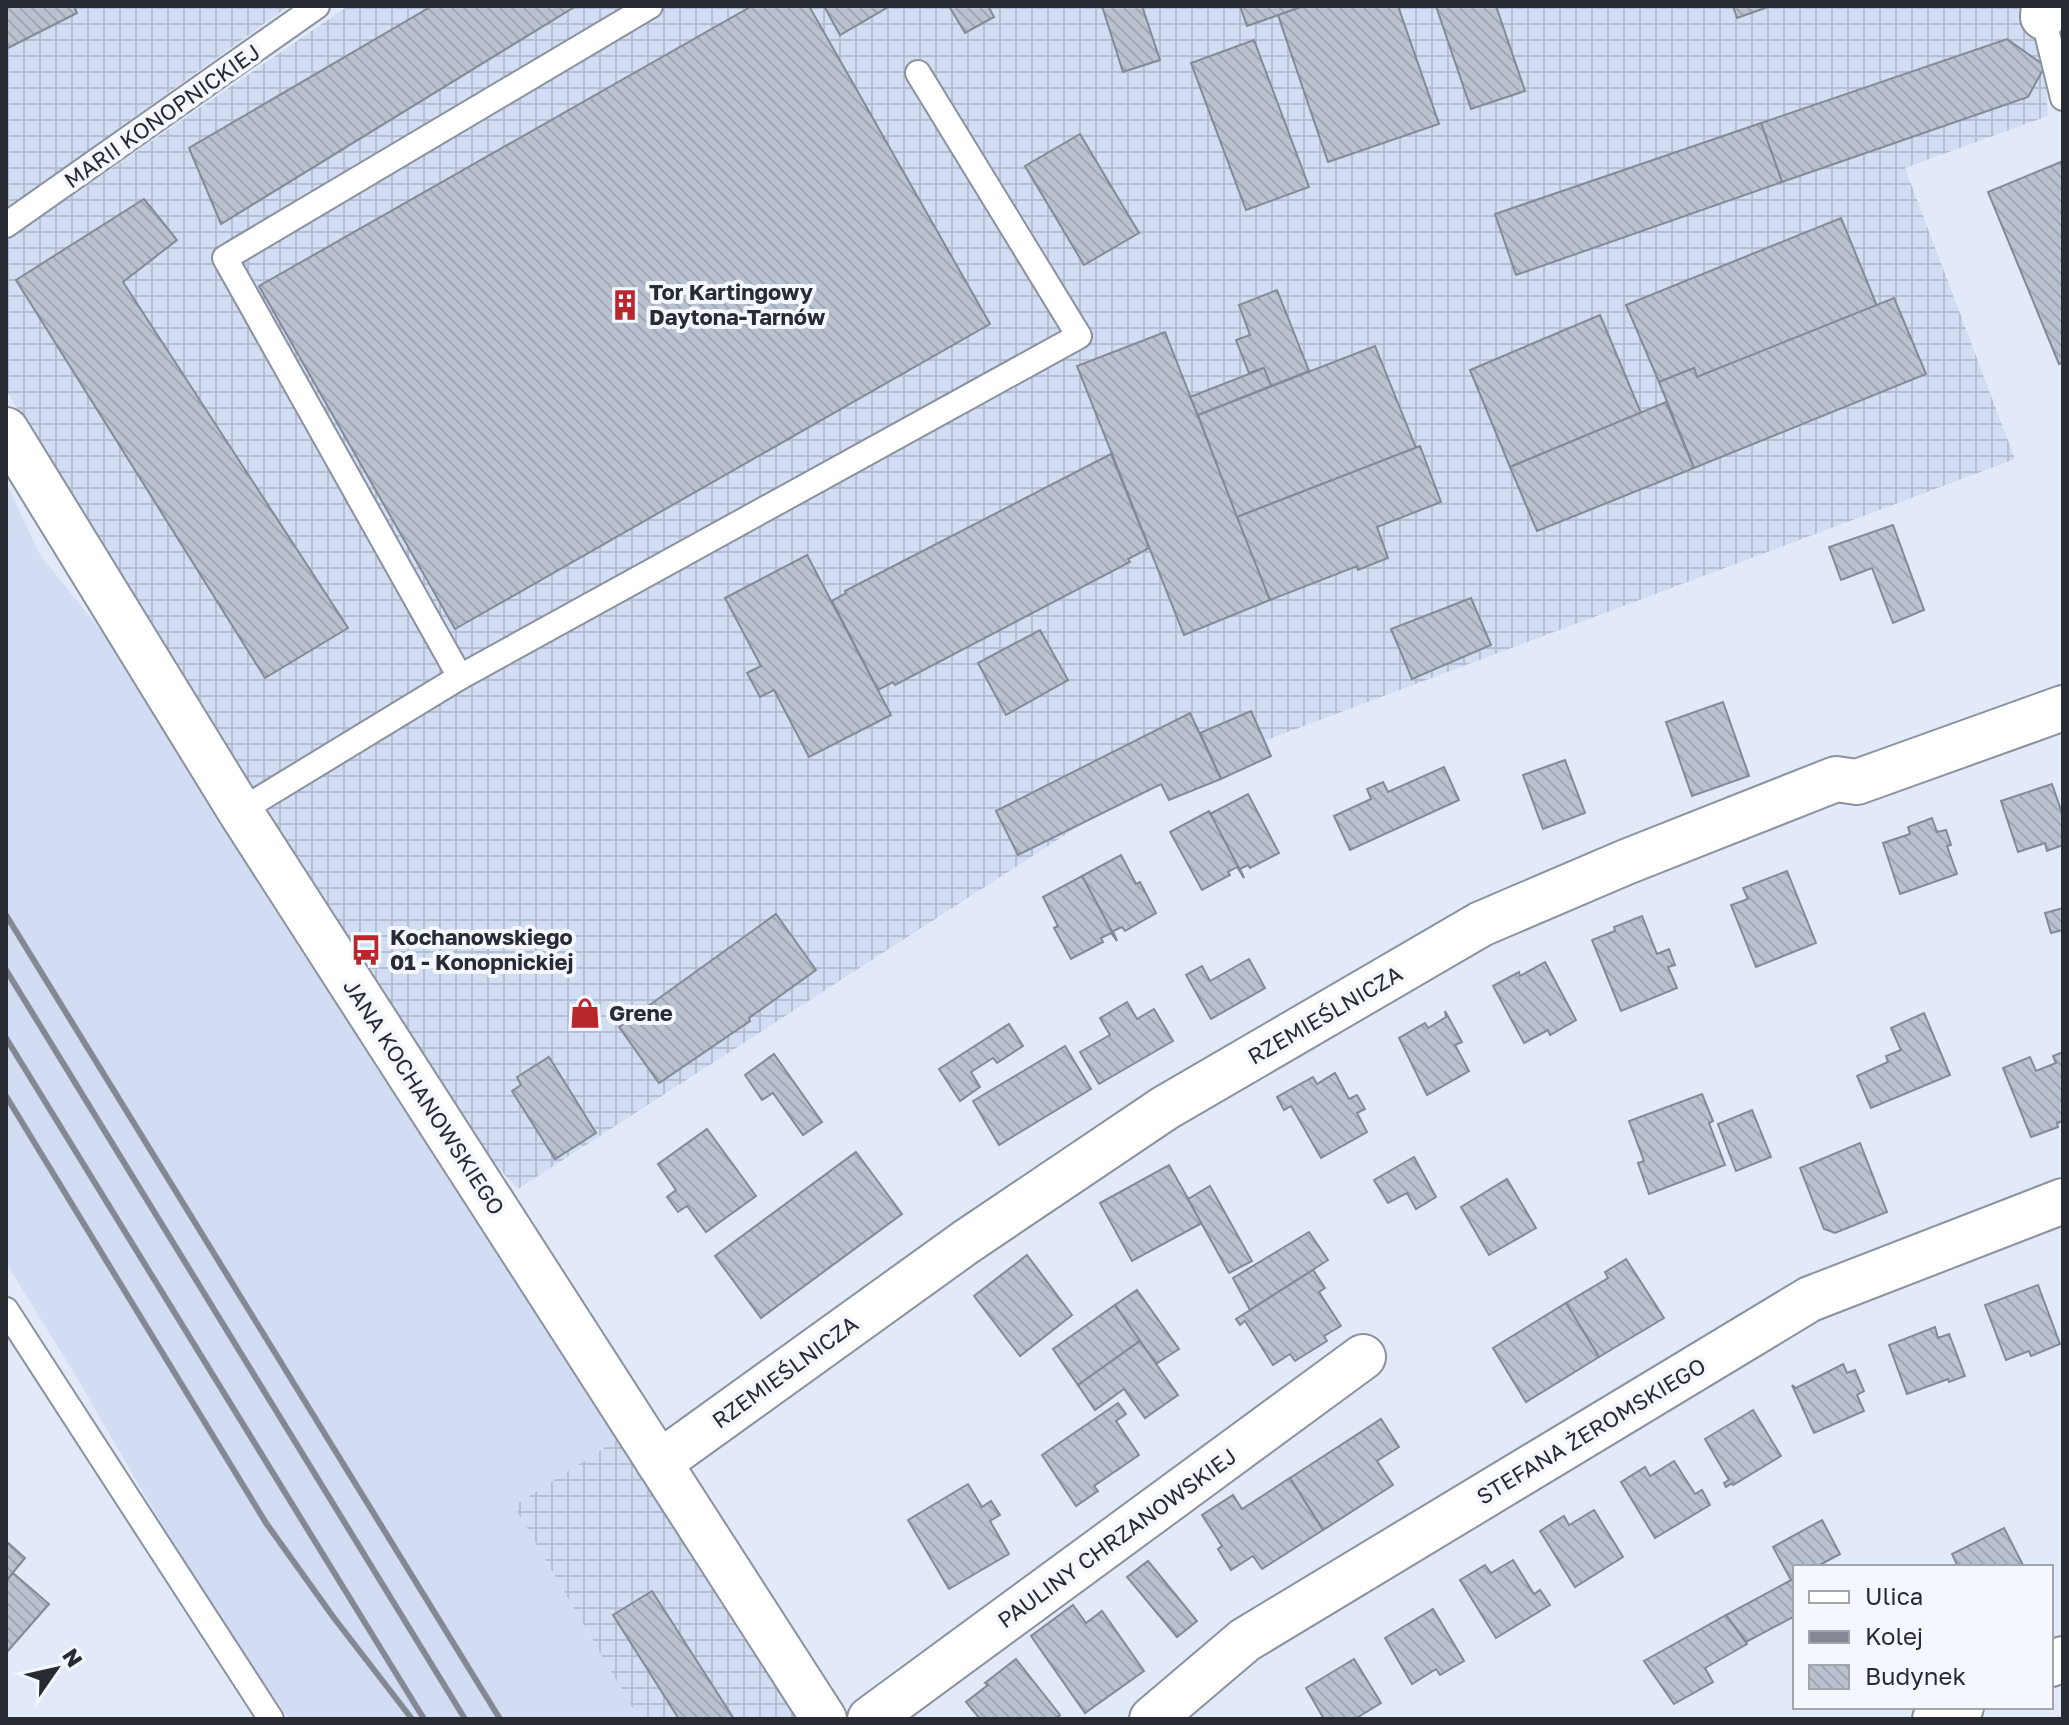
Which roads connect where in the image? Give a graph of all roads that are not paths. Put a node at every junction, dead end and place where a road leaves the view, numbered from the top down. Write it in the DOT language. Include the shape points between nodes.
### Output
graph roads {
  1 [pos="317,6"];
  2 [pos="650,6"];
  3 [pos="2044,12"];
  4 [pos="918,73"];
  5 [pos="2063,98"];
  6 [pos="6,225"];
  7 [pos="6,430"];
  8 [pos="460,677"];
  9 [pos="2063,708"];
  10 [pos="240,811"];
  11 [pos="2063,1201"];
  12 [pos="6,1310"];
  13 [pos="1363,1357"];
  14 [pos="659,1463"];
  15 [pos="1957,1709"];
  16 [pos="271,1719"];
  17 [pos="824,1719"];
  18 [pos="870,1719"];
  19 [pos="1152,1719"];
  20 [pos="1935,1719"];
  1 -- 6 [label="lane, MARII KONOPNICKIEJ"];
  2 -- 8 [label="lane" via="225,258"];
  3 -- 5 [label="lane"];
  4 -- 8 [label="lane" via="1079,336"];
  7 -- 10 [label="street, JANA KOCHANOWSKIEGO"];
  8 -- 10 [label="lane"];
  9 -- 14 [label="street, RZEMIEŚLNICZA" via="1857,782 1836,779 1481,924 1165,1108 966,1242"];
  10 -- 14 [label="street, JANA KOCHANOWSKIEGO"];
  11 -- 19 [label="street, STEFANA ŻEROMSKIEGO" via="1810,1299 1245,1640"];
  12 -- 16 [label="lane"];
  13 -- 18 [label="street, PAULINY CHRZANOWSKIEJ"];
  14 -- 17 [label="street, JANA KOCHANOWSKIEGO"];
  15 -- 20 [label="street"];
}
